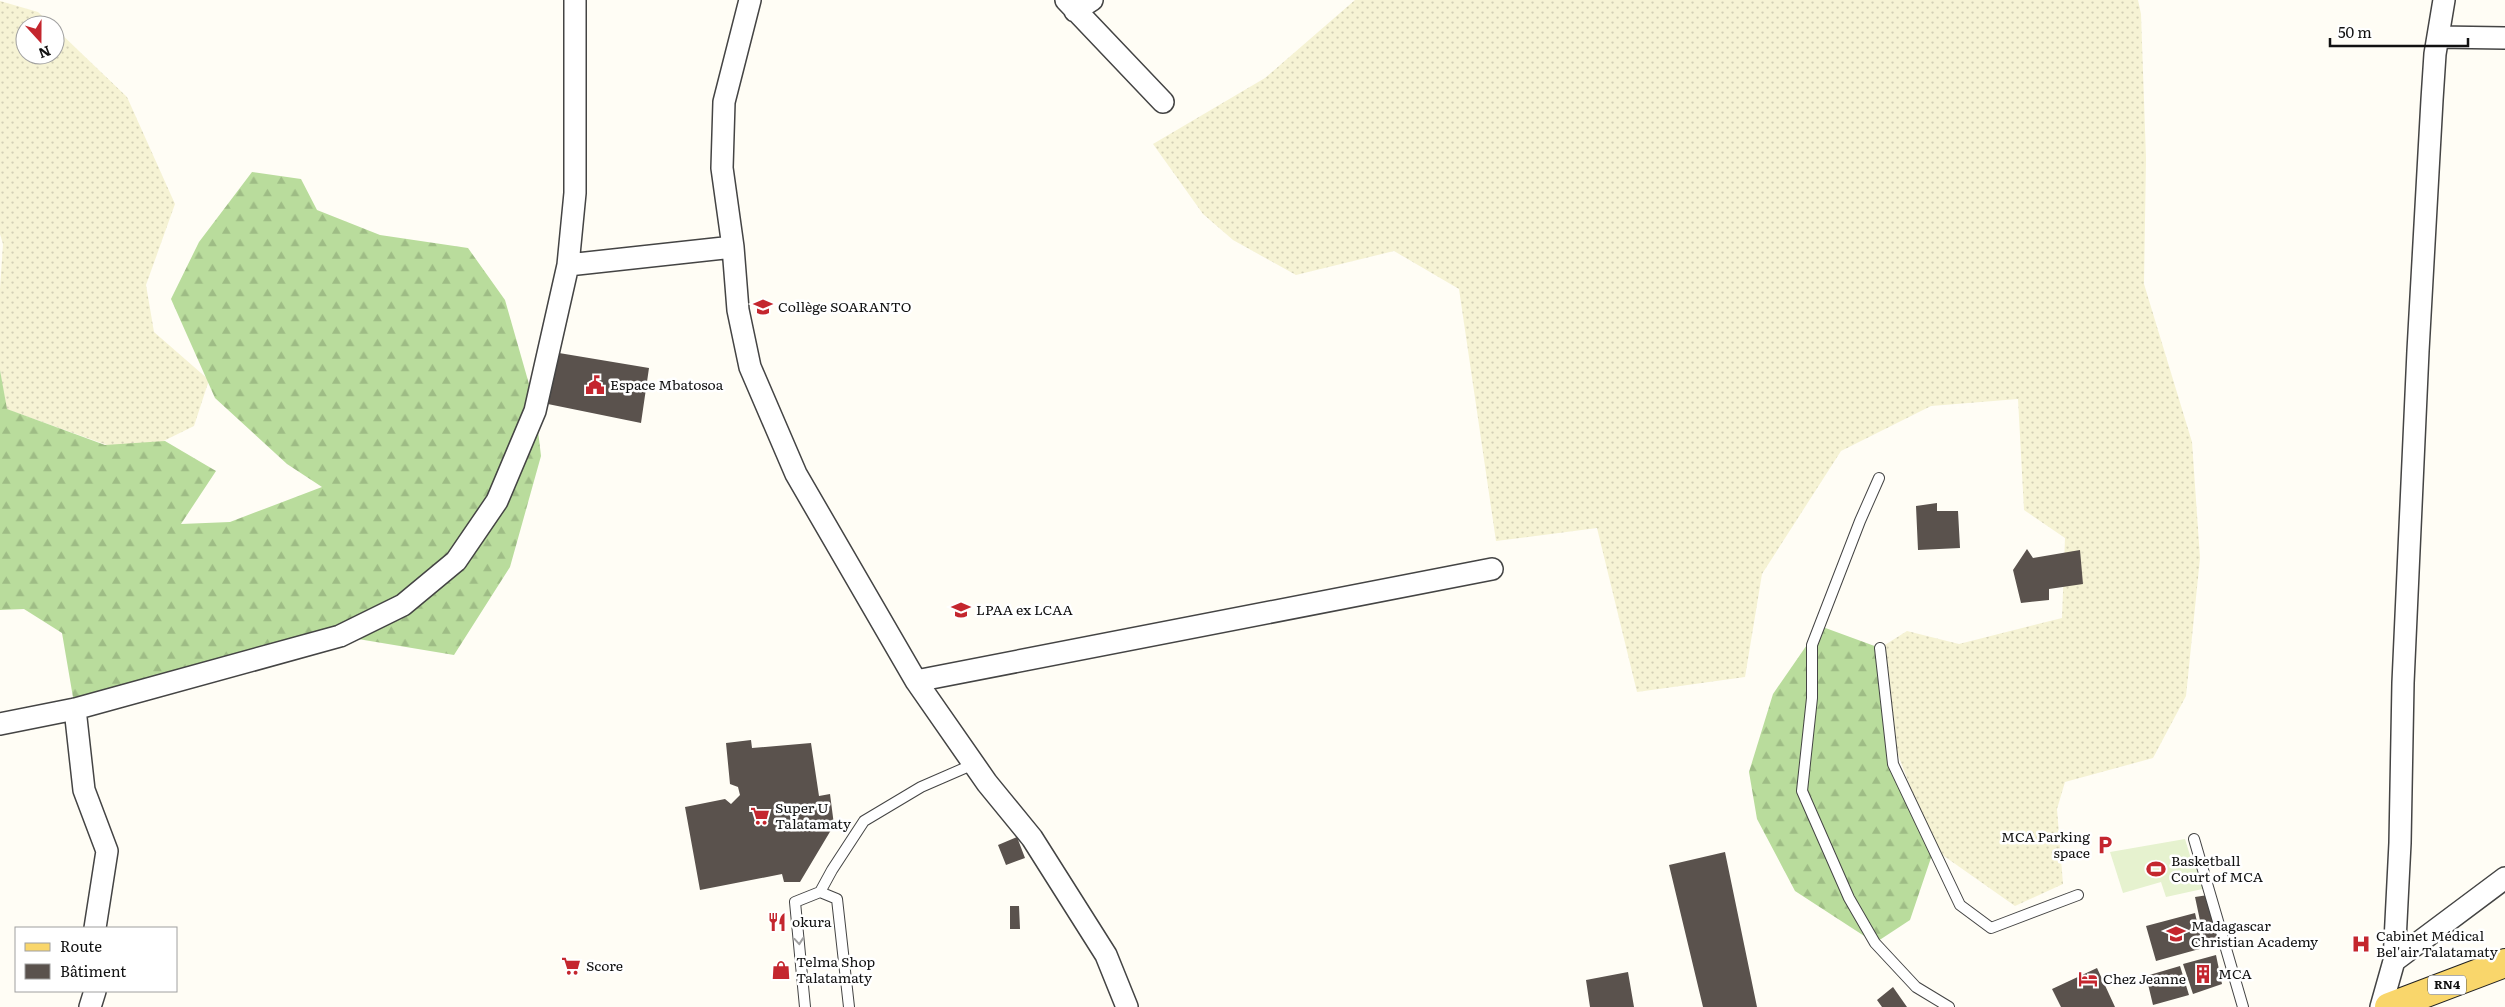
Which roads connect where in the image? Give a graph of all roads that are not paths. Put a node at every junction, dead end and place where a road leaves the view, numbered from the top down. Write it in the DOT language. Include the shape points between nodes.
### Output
graph roads {
  1 [pos="575,0"];
  2 [pos="750,0"];
  3 [pos="2444,0"];
  4 [pos="1078,4"];
  5 [pos="2438,37"];
  6 [pos="2505,38"];
  7 [pos="1163,102"];
  8 [pos="733,247"];
  9 [pos="568,266"];
  10 [pos="1879,478"];
  11 [pos="1492,569"];
  12 [pos="1880,648"];
  13 [pos="916,681"];
  14 [pos="75,708"];
  15 [pos="0,724"];
  16 [pos="974,764"];
  17 [pos="2194,839"];
  18 [pos="2505,878"];
  19 [pos="820,892"];
  20 [pos="2078,895"];
  21 [pos="96,927"];
  22 [pos="2394,961"];
  23 [pos="2505,963"];
  24 [pos="95,992"];
  25 [pos="90,1007"];
  26 [pos="805,1007"];
  27 [pos="849,1007"];
  28 [pos="1127,1007"];
  29 [pos="1949,1007"];
  30 [pos="2243,1007"];
  31 [pos="2381,1007"];
  32 [pos="2389,1007"];
  1 -- 9 [label="street" via="575,194"];
  2 -- 8 [label="street" via="724,102 722,168"];
  3 -- 5 [label="street"];
  4 -- 7 [label="street"];
  5 -- 6 [label="street"];
  5 -- 22 [label="street" via="2418,351"];
  8 -- 9 [label="street"];
  8 -- 13 [label="street" via="738,310 754,376 796,474"];
  9 -- 14 [label="street" via="536,411 497,501 456,561 403,606 340,636"];
  10 -- 29 [label="lane" via="1812,645 1812,698 1802,791 1849,898 1875,943 1916,987"];
  11 -- 13 [label="street"];
  12 -- 20 [label="lane" via="1893,764 1960,905 1991,928"];
  13 -- 16 [label="street"];
  14 -- 15 [label="street"];
  14 -- 21 [label="street" via="84,790 107,851"];
  16 -- 19 [label="lane" via="922,787 864,821"];
  16 -- 28 [label="street" via="1032,838 1101,946"];
  17 -- 30 [label="lane"];
  18 -- 22 [label="street"];
  19 -- 26 [label="lane, one-way" via="795,902"];
  19 -- 27 [label="lane" via="837,899"];
  22 -- 31 [label="street"];
  23 -- 32 [label="main road, RN4"];
  24 -- 25 [label="street"];
}
